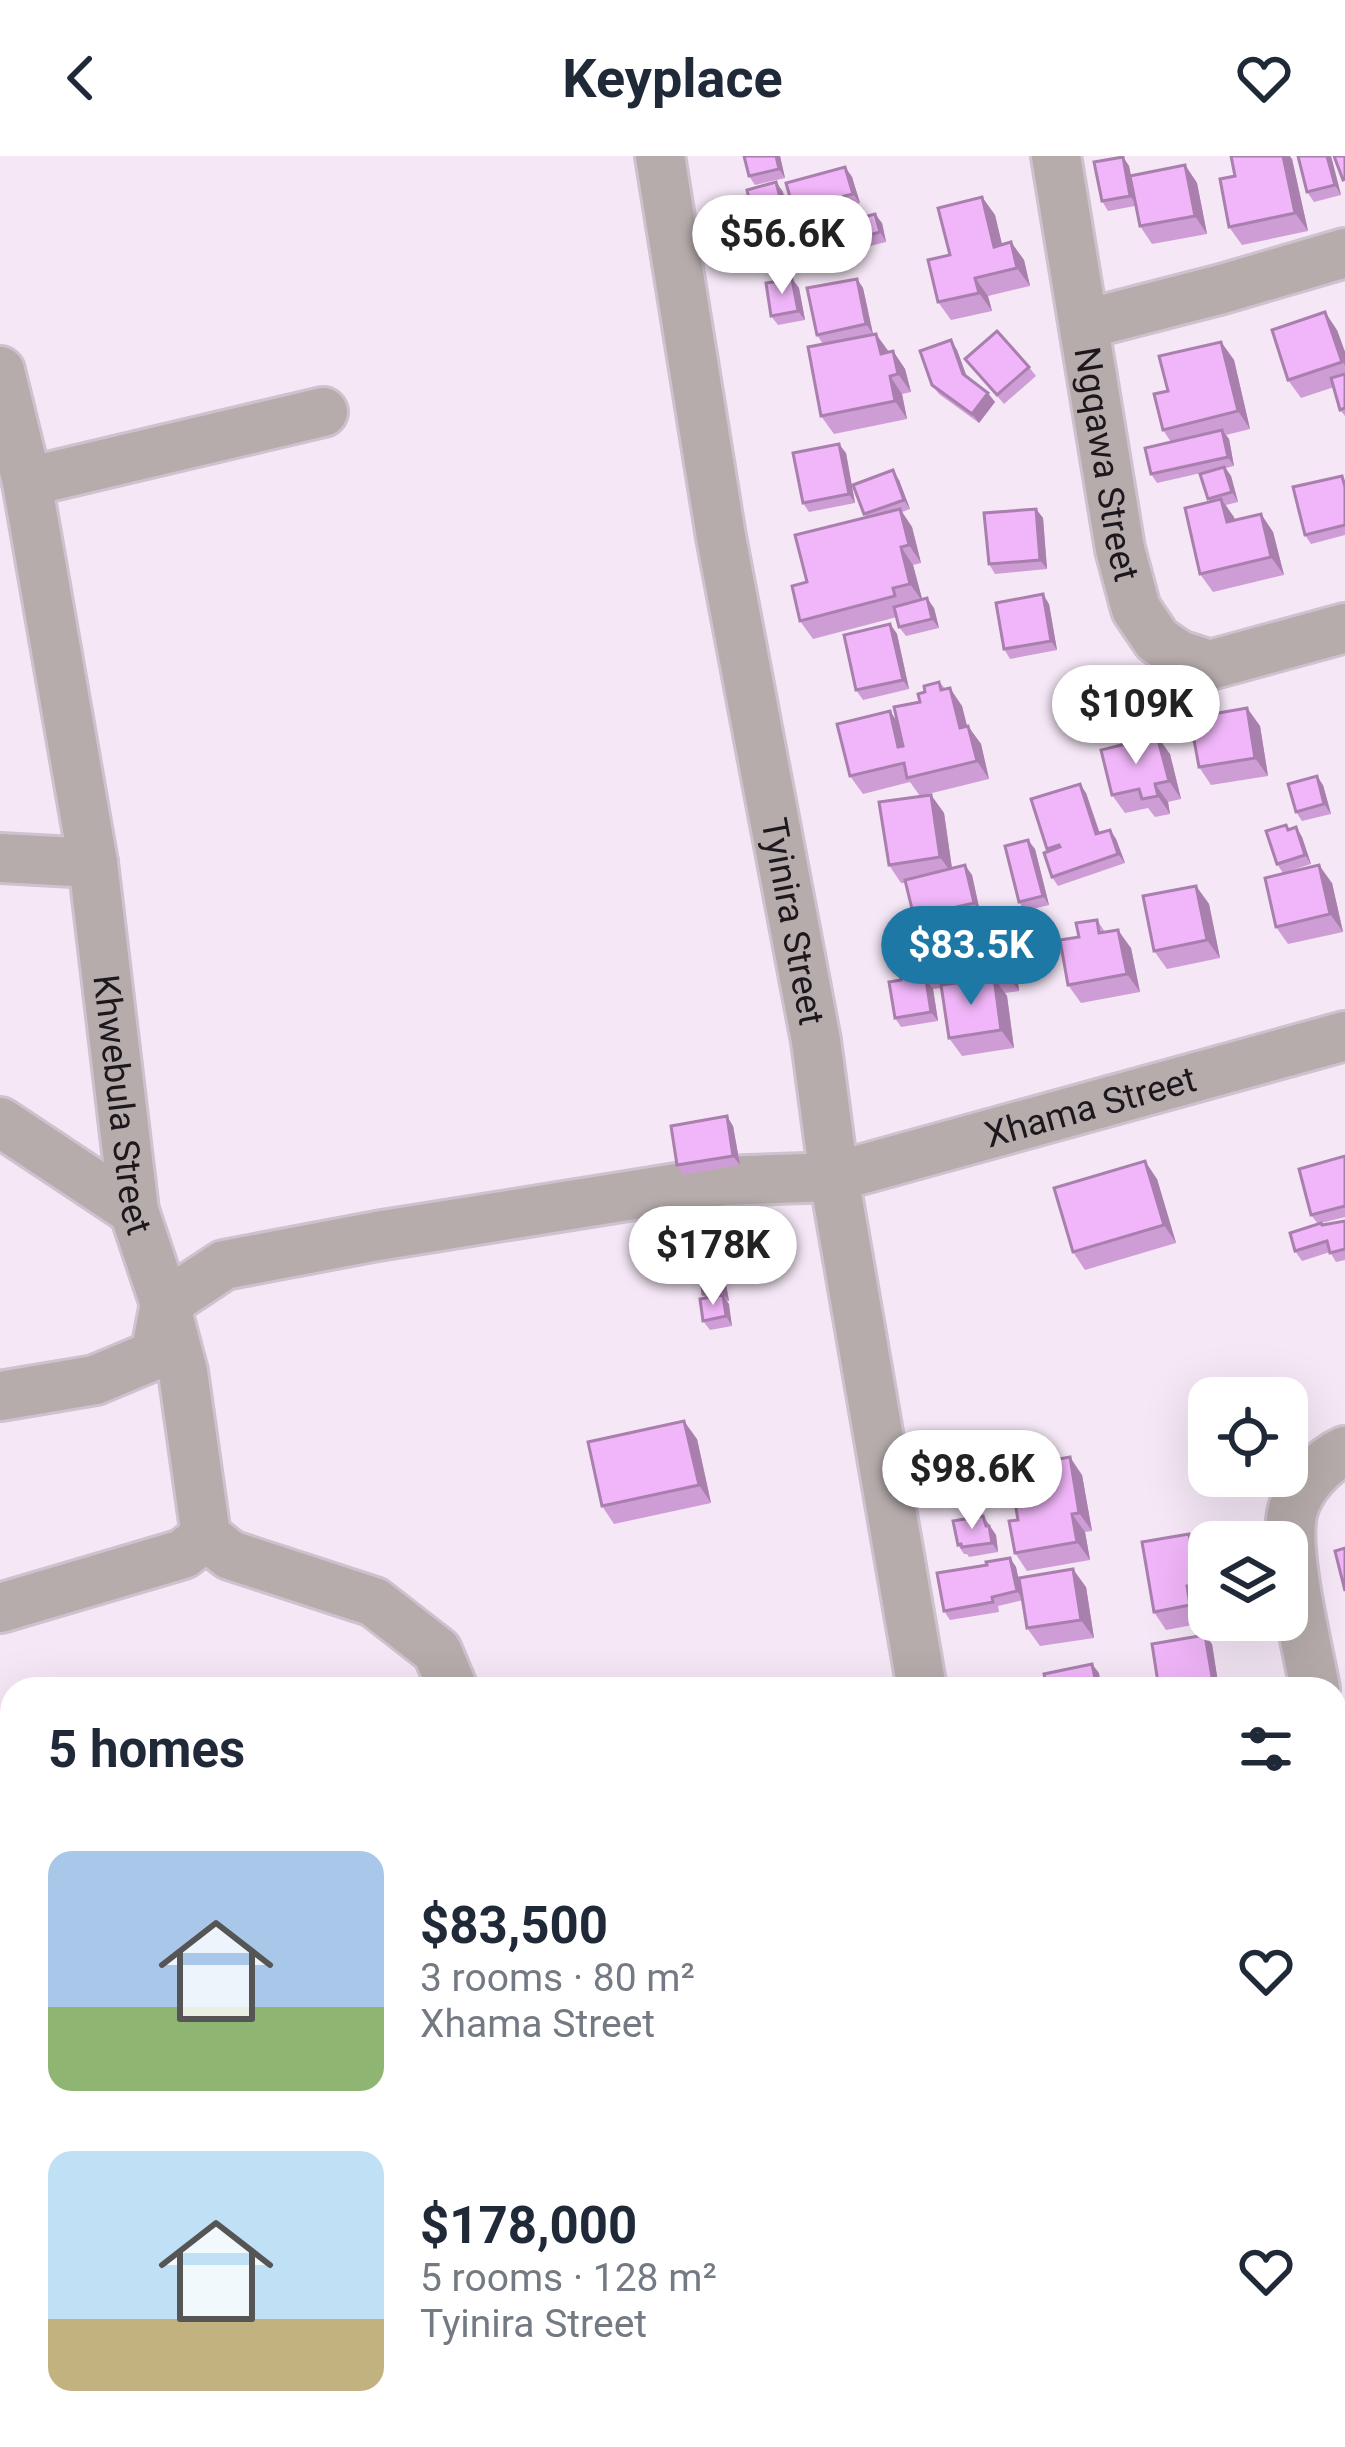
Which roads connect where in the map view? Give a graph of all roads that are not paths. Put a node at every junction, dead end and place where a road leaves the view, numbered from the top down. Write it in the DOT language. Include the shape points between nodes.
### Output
graph roads {
  1 [pos="660,156"];
  2 [pos="1056,156"];
  3 [pos="1345,253"];
  4 [pos="1086,324"];
  5 [pos="0,371"];
  6 [pos="323,412"];
  7 [pos="27,482"];
  8 [pos="1345,628"];
  9 [pos="0,858"];
  10 [pos="93,862"];
  11 [pos="1345,1036"];
  12 [pos="0,1122"];
  13 [pos="834,1177"];
  14 [pos="134,1211"];
  15 [pos="165,1304"];
  16 [pos="0,1396"];
  17 [pos="1345,1451"];
  18 [pos="206,1536"];
  19 [pos="0,1608"];
  20 [pos="449,1677"];
  21 [pos="920,1677"];
  22 [pos="1313,1677"];
  1 -- 13 [label="street, Tyinira Street"];
  2 -- 4 [label="street, Ngqawa Street"];
  3 -- 4 [label="street"];
  4 -- 8 [label="street, Ngqawa Street" via="1120,549 1136,608 1157,640 1210,665"];
  5 -- 7 [label="street, Khwebula Street"];
  6 -- 7 [label="street"];
  7 -- 10 [label="street, Khwebula Street"];
  9 -- 10 [label="street"];
  10 -- 14 [label="street, Khwebula Street"];
  11 -- 13 [label="street, Xhama Street"];
  12 -- 14 [label="street"];
  13 -- 15 [label="street, Xhama Street" via="722,1181 224,1265"];
  13 -- 21 [label="street, Tyinira Street"];
  14 -- 15 [label="street, Khwebula Street"];
  15 -- 16 [label="street" via="155,1355 94,1380"];
  15 -- 18 [label="street, Khwebula Street"];
  17 -- 22 [label="street" via="1307,1481 1292,1510"];
  18 -- 19 [label="street" via="183,1554"];
  18 -- 20 [label="street" via="230,1556 374,1602 437,1651"];
}
